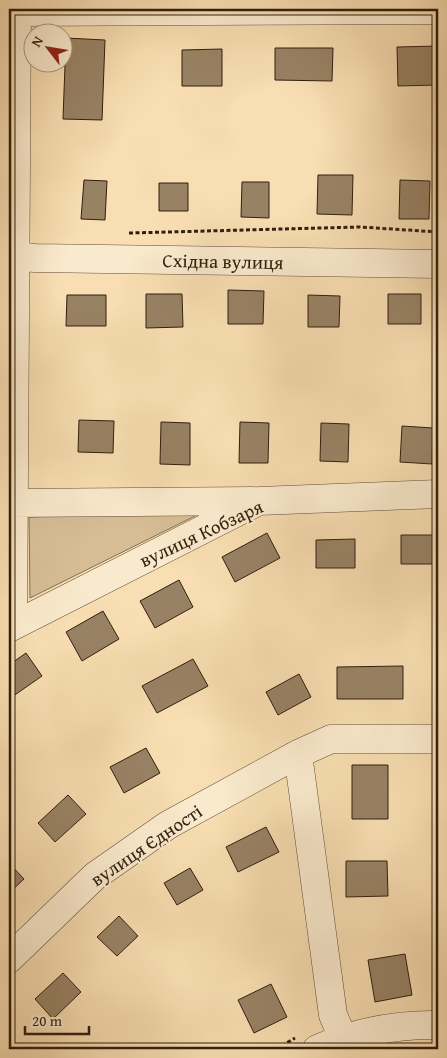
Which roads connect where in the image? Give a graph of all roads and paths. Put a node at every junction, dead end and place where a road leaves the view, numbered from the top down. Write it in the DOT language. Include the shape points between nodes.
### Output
graph roads {
  1 [pos="438,10"];
  2 [pos="18,11"];
  3 [pos="438,232"];
  4 [pos="120,233"];
  5 [pos="13,256"];
  6 [pos="438,264"];
  7 [pos="438,494"];
  8 [pos="259,501"];
  9 [pos="13,503"];
  10 [pos="11,627"];
  11 [pos="438,739"];
  12 [pos="298,754"];
  13 [pos="9,958"];
  14 [pos="438,1025"];
  15 [pos="343,1038"];
  16 [pos="318,1049"];
  1 -- 2 [label="street"];
  2 -- 5 [label="street"];
  3 -- 4 [label="path" via="360,227"];
  5 -- 6 [label="street, Східна вулиця"];
  5 -- 9 [label="street"];
  7 -- 8 [label="street, вулиця Кобзаря"];
  8 -- 9 [label="street"];
  8 -- 10 [label="street, вулиця Кобзаря"];
  9 -- 10 [label="street"];
  11 -- 12 [label="street, вулиця Єдності" via="331,739"];
  12 -- 13 [label="street, вулиця Єдності" via="168,825 95,876"];
  12 -- 15 [label="street" via="333,1015"];
  14 -- 15 [label="street" via="386,1029"];
  15 -- 16 [label="street"];
}
